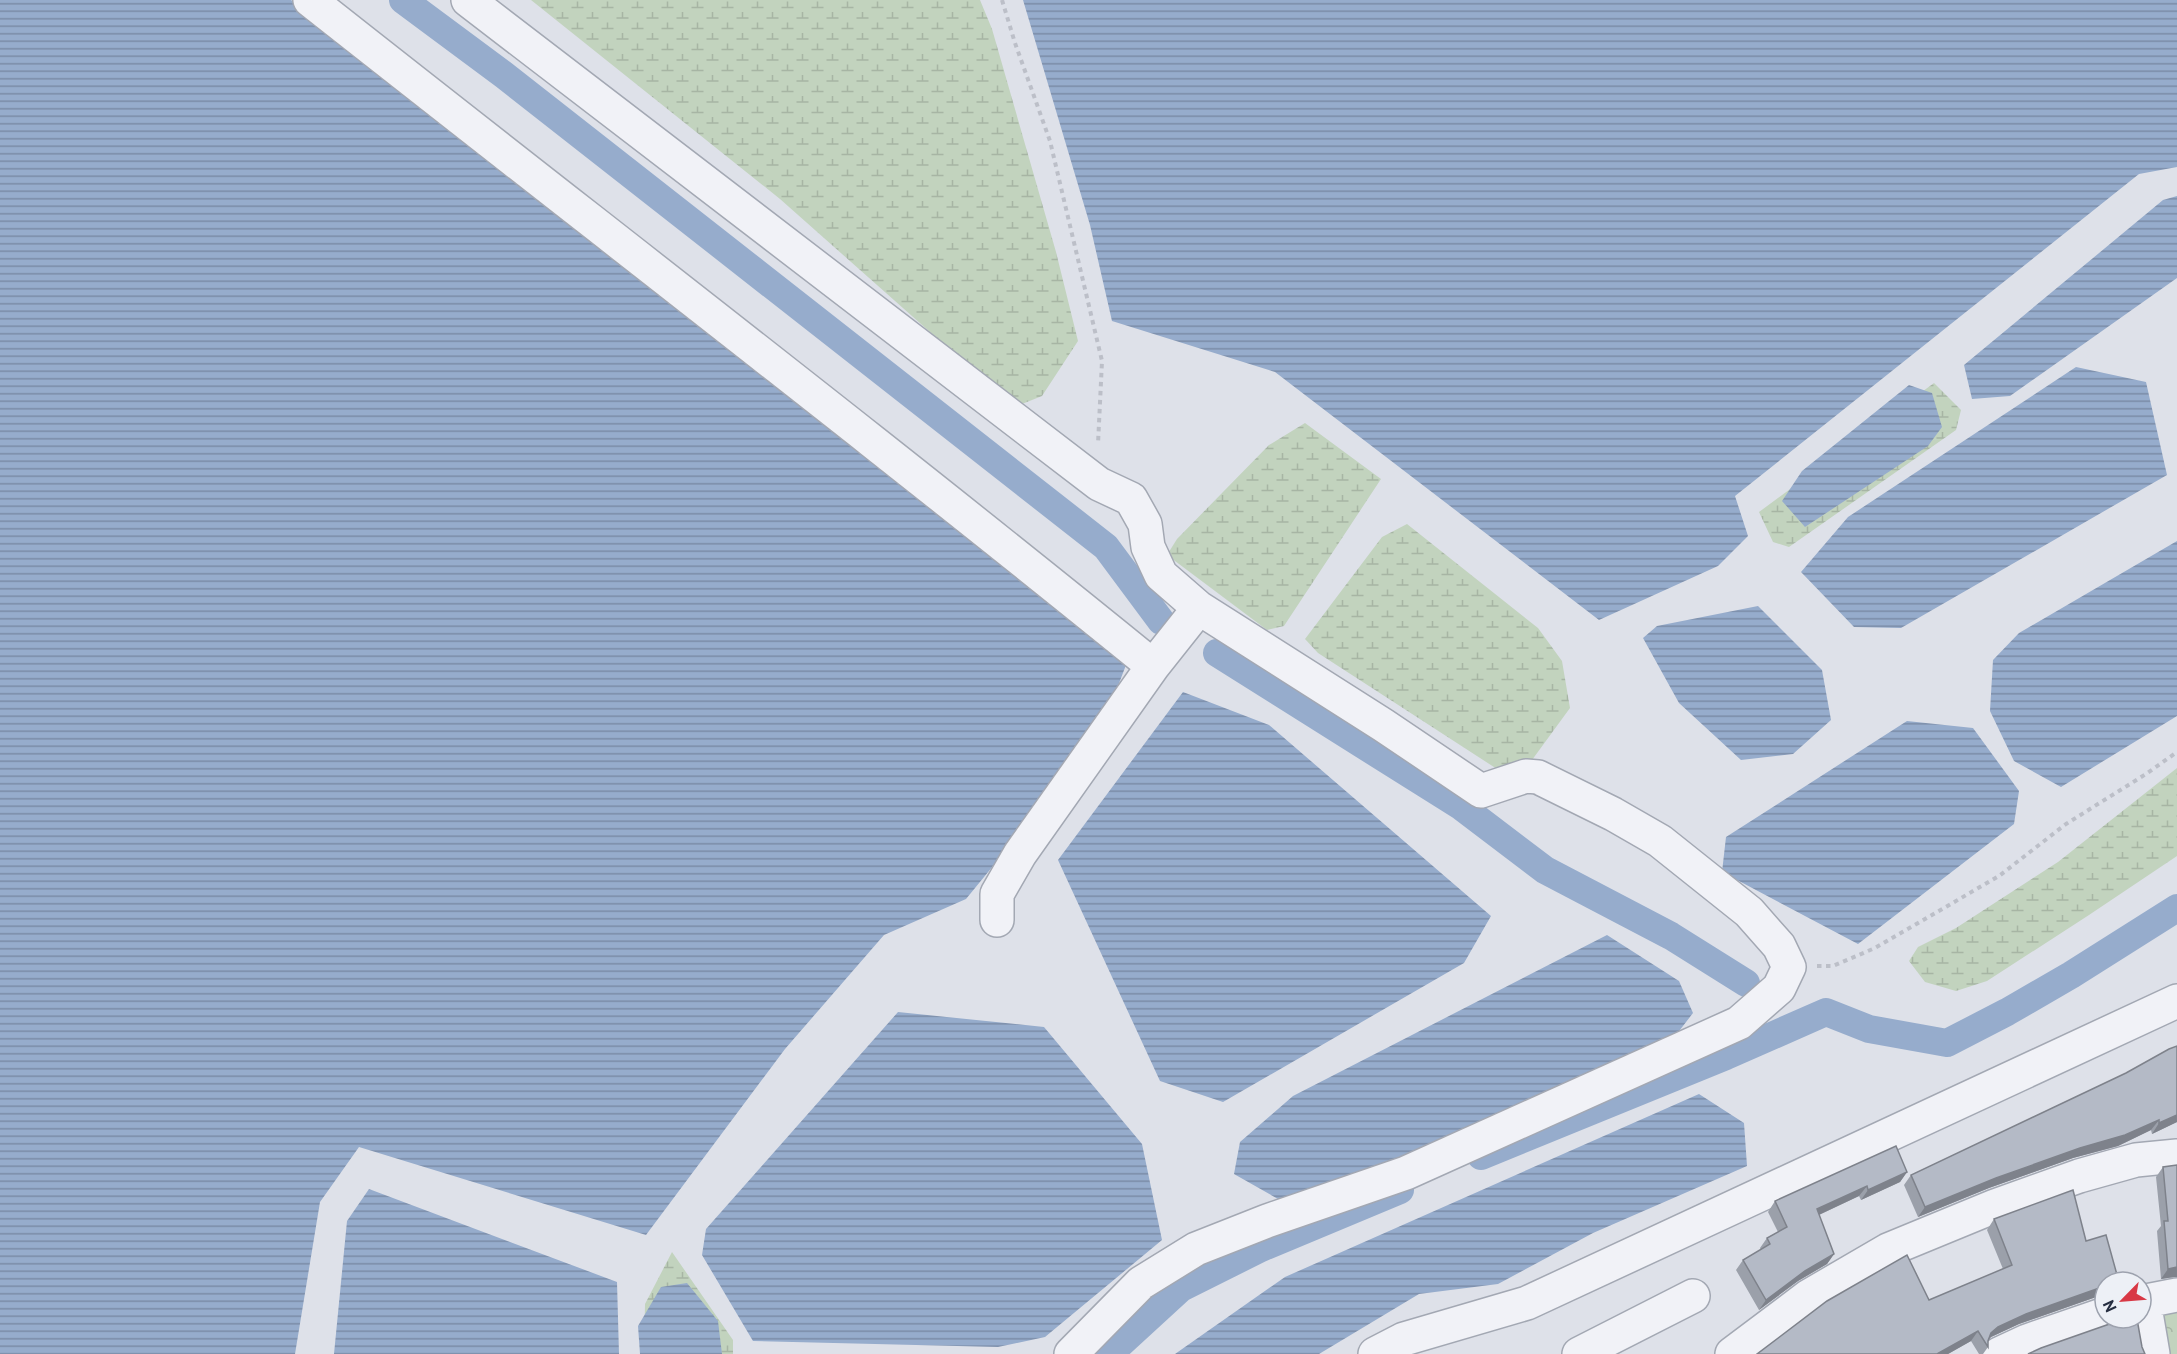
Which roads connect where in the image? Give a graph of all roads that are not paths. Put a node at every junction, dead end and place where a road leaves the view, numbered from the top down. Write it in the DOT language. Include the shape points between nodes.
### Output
graph roads {
  1 [pos="310,0"];
  2 [pos="468,0"];
  3 [pos="1199,608"];
  4 [pos="1153,666"];
  5 [pos="997,920"];
  6 [pos="2177,1001"];
  7 [pos="2177,1131"];
  8 [pos="2177,1156"];
  9 [pos="2079,1176"];
  10 [pos="2177,1295"];
  11 [pos="1693,1296"];
  12 [pos="2153,1299"];
  13 [pos="2093,1318"];
  14 [pos="2148,1330"];
  15 [pos="1413,1346"];
  16 [pos="1071,1354"];
  17 [pos="1375,1354"];
  18 [pos="1579,1354"];
  19 [pos="1732,1354"];
  20 [pos="1999,1354"];
  21 [pos="2153,1354"];
  1 -- 4 [label="street" via="955,505"];
  2 -- 3 [label="street" via="1099,484 1131,499 1145,524 1148,547 1161,575"];
  3 -- 4 [label="street"];
  3 -- 16 [label="street" via="1481,791 1526,776 1538,777 1660,841 1749,912 1779,946 1789,967 1779,988 1739,1023 1406,1173 1196,1249 1141,1283"];
  4 -- 5 [label="street" via="1020,854 997,894"];
  6 -- 15 [label="street" via="1527,1304 1440,1327"];
  7 -- 9 [label="street"];
  8 -- 9 [label="street" via="2136,1160"];
  9 -- 19 [label="street" via="1888,1250 1809,1296"];
  10 -- 12 [label="street"];
  11 -- 18 [label="street"];
  13 -- 20 [label="street"];
  14 -- 21 [label="street"];
  15 -- 17 [label="street"];
}
